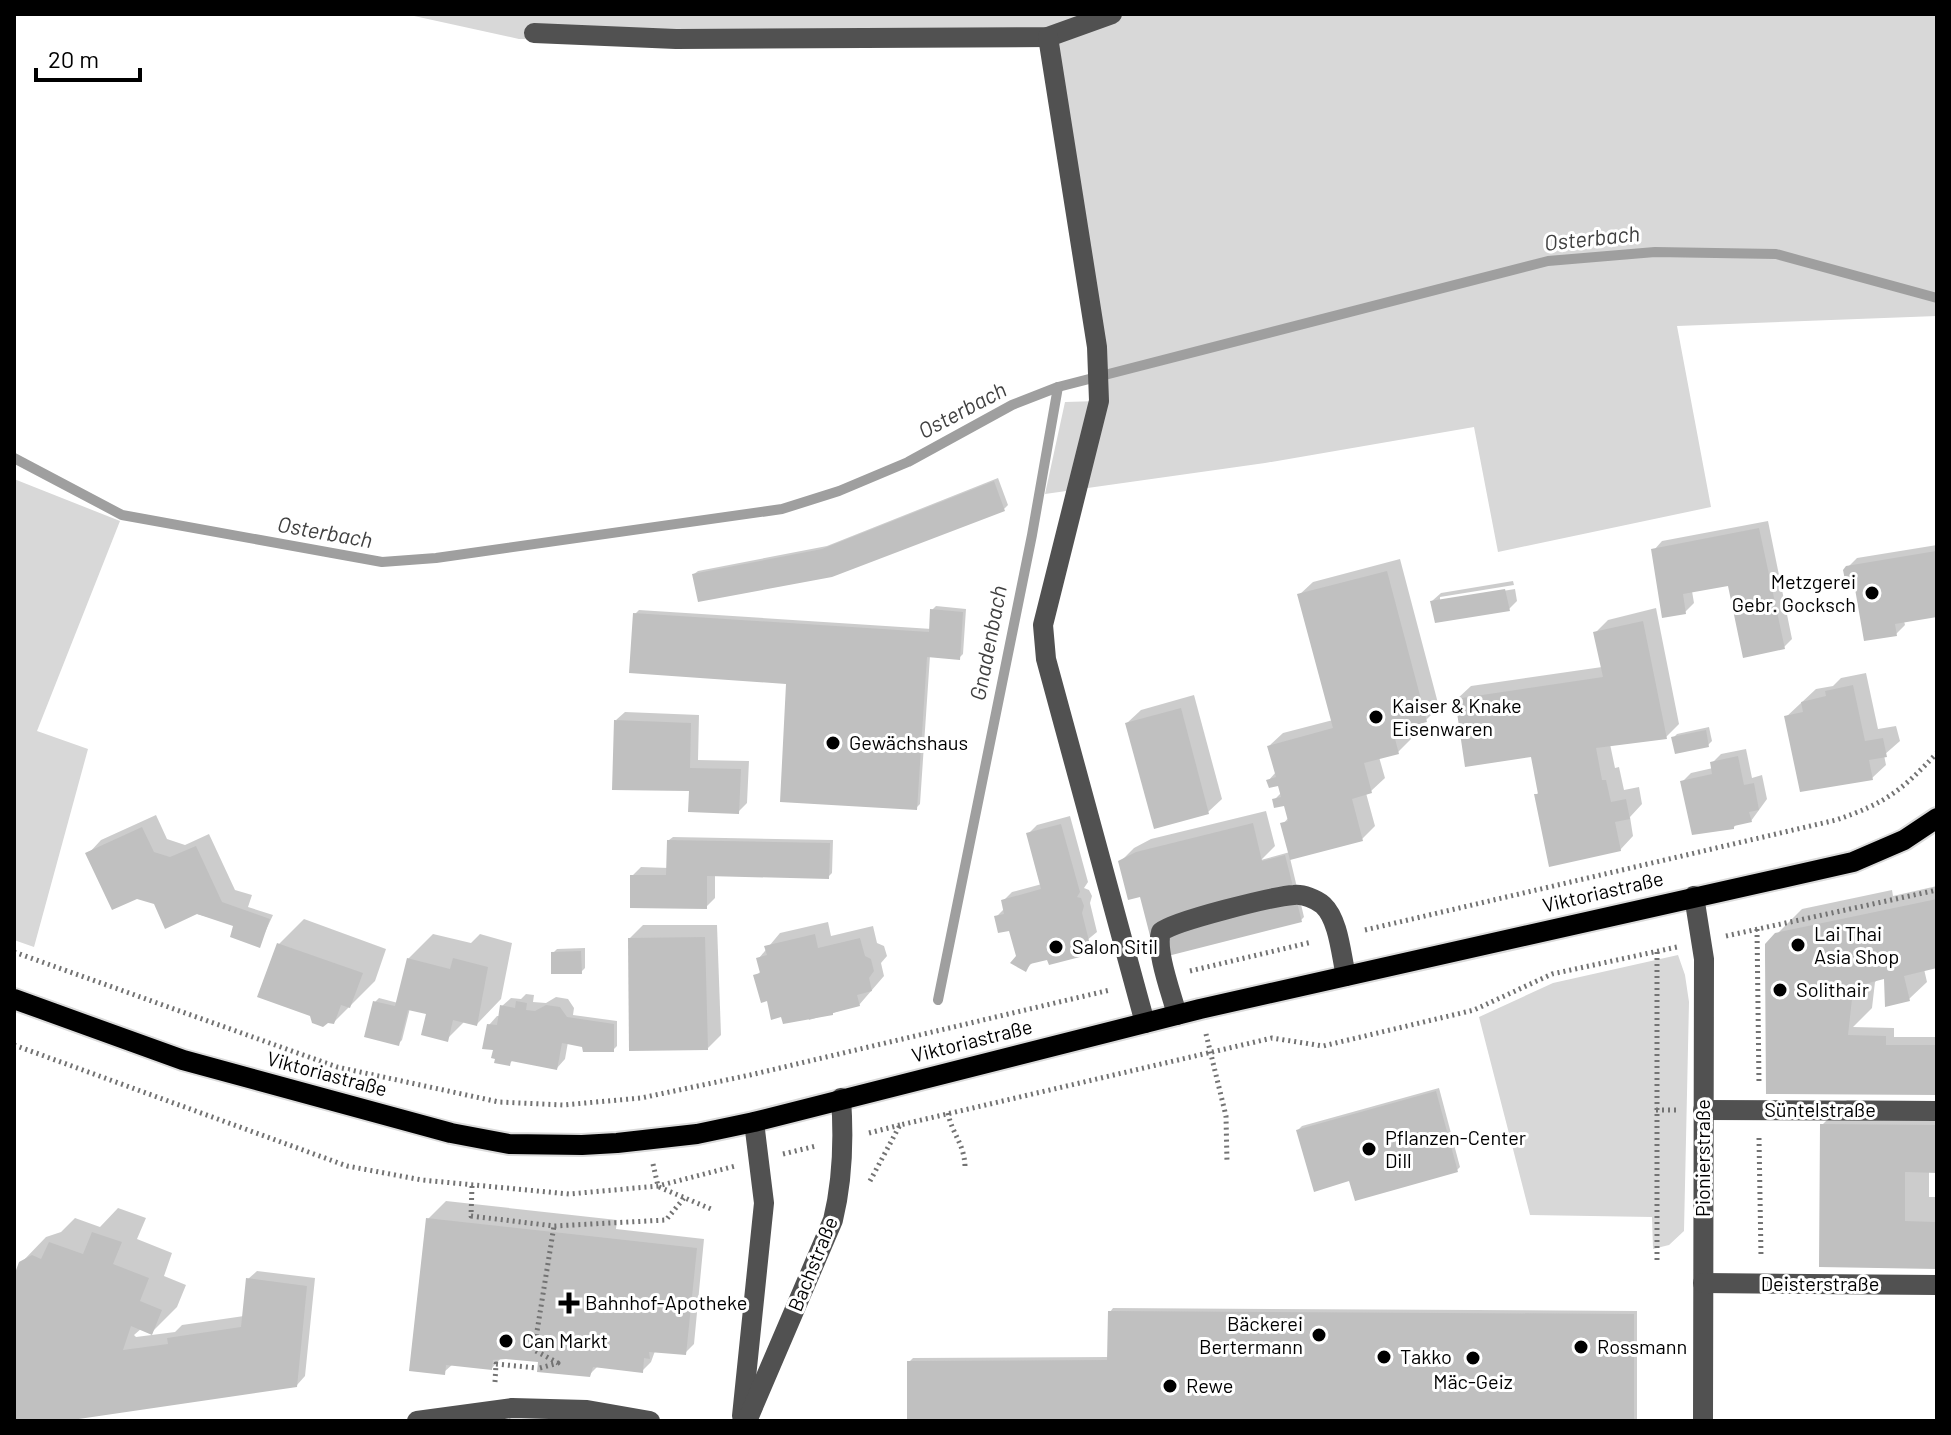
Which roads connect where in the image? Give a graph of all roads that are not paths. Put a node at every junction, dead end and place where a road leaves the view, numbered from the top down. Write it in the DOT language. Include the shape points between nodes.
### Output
graph roads {
  1 [pos="1112,14"];
  2 [pos="534,33"];
  3 [pos="1048,37"];
  4 [pos="1937,818"];
  5 [pos="1694,896"];
  6 [pos="1346,976"];
  7 [pos="14,999"];
  8 [pos="1177,1015"];
  9 [pos="1145,1023"];
  10 [pos="841,1098"];
  11 [pos="1703,1110"];
  12 [pos="1937,1111"];
  13 [pos="754,1122"];
  14 [pos="1703,1283"];
  15 [pos="1937,1285"];
  16 [pos="417,1421"];
  17 [pos="650,1421"];
  18 [pos="744,1421"];
  19 [pos="1703,1421"];
  1 -- 3 [label="street"];
  2 -- 3 [label="street" via="676,39"];
  3 -- 9 [label="street" via="1097,347 1099,401 1043,625 1046,659"];
  4 -- 5 [label="main road, Viktoriastraße" via="1904,840 1853,862"];
  5 -- 6 [label="main road, Viktoriastraße"];
  5 -- 11 [label="street, Pionierstraße" via="1702,941"];
  6 -- 8 [label="main road, Viktoriastraße"];
  6 -- 8 [label="street" via="1327,909 1295,894 1168,926 1159,939"];
  7 -- 13 [label="main road, Viktoriastraße" via="183,1060 509,1144 649,1141"];
  8 -- 9 [label="main road, Viktoriastraße"];
  9 -- 10 [label="main road, Viktoriastraße"];
  10 -- 13 [label="main road, Viktoriastraße"];
  10 -- 18 [label="street, Bachstraße" via="844,1139 833,1220"];
  11 -- 12 [label="street, Süntelstraße"];
  11 -- 14 [label="street, Pionierstraße"];
  13 -- 18 [label="street, Bachstraße" via="764,1203"];
  14 -- 15 [label="street, Deisterstraße"];
  14 -- 19 [label="street, Pionierstraße"];
  16 -- 17 [label="street" via="512,1408 587,1410"];
}
